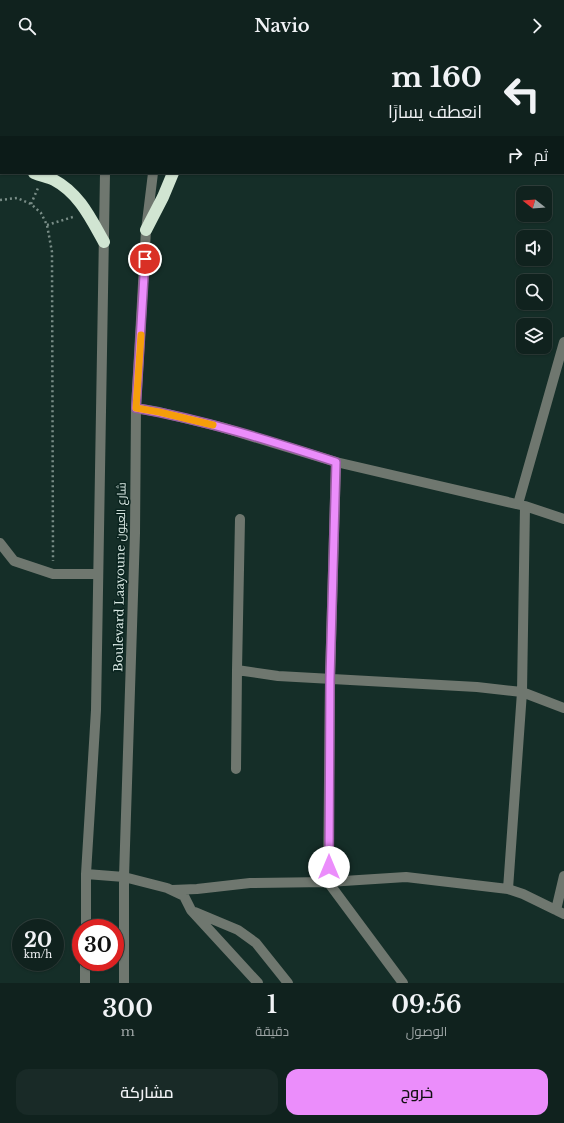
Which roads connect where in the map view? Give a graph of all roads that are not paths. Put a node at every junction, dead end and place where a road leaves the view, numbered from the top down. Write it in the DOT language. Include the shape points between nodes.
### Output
graph roads {
  1 [pos="37,174"];
  2 [pos="105,174"];
  3 [pos="153,174"];
  4 [pos="173,174"];
  5 [pos="146,230"];
  6 [pos="104,242"];
  7 [pos="564,342"];
  8 [pos="136,408"];
  9 [pos="336,462"];
  10 [pos="522,505"];
  11 [pos="240,519"];
  12 [pos="564,519"];
  13 [pos="0,543"];
  14 [pos="98,574"];
  15 [pos="237,670"];
  16 [pos="330,679"];
  17 [pos="522,692"];
  18 [pos="564,708"];
  19 [pos="236,769"];
  20 [pos="86,874"];
  21 [pos="564,876"];
  22 [pos="124,877"];
  23 [pos="328,882"];
  24 [pos="508,889"];
  25 [pos="172,890"];
  26 [pos="191,910"];
  27 [pos="560,912"];
  28 [pos="86,919"];
  29 [pos="86,971"];
  30 [pos="85,983"];
  31 [pos="124,983"];
  32 [pos="258,983"];
  33 [pos="288,983"];
  34 [pos="404,983"];
  1 -- 6 [label="highway" via="53,180 76,197"];
  2 -- 6 [label="street, Boulevard Laayoune شارع العيون"];
  3 -- 5 [label="street, Boulevard Laayoune شارع العيون"];
  4 -- 5 [label="highway"];
  5 -- 8 [label="street, Boulevard Laayoune شارع العيون"];
  6 -- 14 [label="street, Boulevard Laayoune شارع العيون"];
  7 -- 10 [label="street"];
  8 -- 9 [label="street" via="221,427"];
  8 -- 22 [label="street, Boulevard Laayoune شارع العيون"];
  9 -- 10 [label="street"];
  9 -- 16 [label="street"];
  10 -- 12 [label="street"];
  10 -- 17 [label="street"];
  11 -- 15 [label="street"];
  13 -- 14 [label="street" via="14,561 53,574"];
  14 -- 20 [label="street, Boulevard Laayoune شارع العيون" via="96,710"];
  15 -- 16 [label="street" via="278,676"];
  15 -- 19 [label="street"];
  16 -- 17 [label="street"];
  16 -- 23 [label="street"];
  17 -- 18 [label="street"];
  17 -- 24 [label="street"];
  20 -- 22 [label="street"];
  20 -- 28 [label="street, Boulevard Laayoune شارع العيون"];
  21 -- 27 [label="street"];
  22 -- 25 [label="street"];
  22 -- 31 [label="street, Boulevard Laayoune شارع العيون"];
  23 -- 24 [label="street" via="406,877"];
  23 -- 25 [label="street" via="250,883"];
  23 -- 34 [label="street"];
  24 -- 27 [label="street"];
  25 -- 26 [label="street" via="184,896"];
  26 -- 32 [label="street"];
  26 -- 33 [label="street" via="238,930 256,944"];
  29 -- 30 [label="street"];
}
